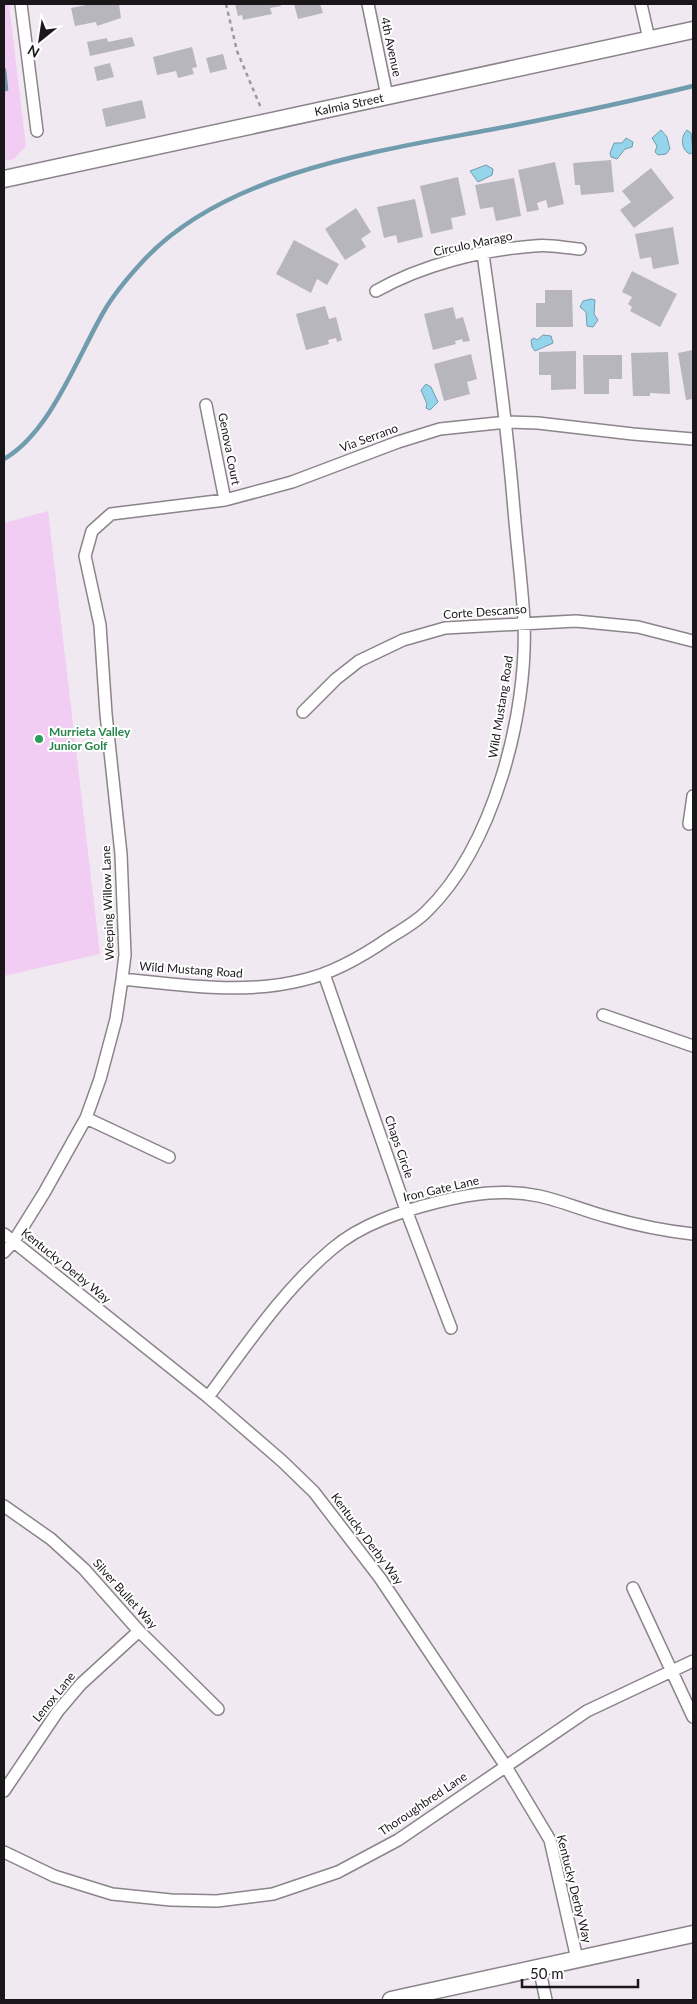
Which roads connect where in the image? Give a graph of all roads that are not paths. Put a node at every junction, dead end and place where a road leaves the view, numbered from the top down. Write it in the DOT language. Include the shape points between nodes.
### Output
graph roads {
  1 [pos="21,4"];
  2 [pos="368,4"];
  3 [pos="641,4"];
  4 [pos="693,30"];
  5 [pos="649,39"];
  6 [pos="388,96"];
  7 [pos="36,131"];
  8 [pos="4,179"];
  9 [pos="580,249"];
  10 [pos="483,254"];
  11 [pos="376,291"];
  12 [pos="206,404"];
  13 [pos="507,422"];
  14 [pos="693,439"];
  15 [pos="225,500"];
  16 [pos="85,556"];
  17 [pos="524,623"];
  18 [pos="693,641"];
  19 [pos="303,712"];
  20 [pos="693,796"];
  21 [pos="689,824"];
  22 [pos="324,974"];
  23 [pos="122,979"];
  24 [pos="603,1015"];
  25 [pos="693,1046"];
  26 [pos="86,1118"];
  27 [pos="169,1157"];
  28 [pos="406,1210"];
  29 [pos="4,1234"];
  30 [pos="693,1234"];
  31 [pos="14,1241"];
  32 [pos="4,1252"];
  33 [pos="450,1328"];
  34 [pos="208,1397"];
  35 [pos="4,1506"];
  36 [pos="633,1588"];
  37 [pos="139,1631"];
  38 [pos="693,1661"];
  39 [pos="672,1671"];
  40 [pos="218,1709"];
  41 [pos="693,1717"];
  42 [pos="505,1765"];
  43 [pos="4,1791"];
  44 [pos="4,1852"];
  45 [pos="693,1934"];
  46 [pos="577,1959"];
  47 [pos="539,1968"];
  48 [pos="391,2000"];
  49 [pos="546,2000"];
  1 -- 7 [label="street"];
  2 -- 6 [label="street, 4th Avenue"];
  3 -- 5 [label="street"];
  4 -- 5 [label="street, Kalmia Street"];
  5 -- 6 [label="street, Kalmia Street"];
  6 -- 8 [label="street, Kalmia Street"];
  9 -- 10 [label="street, Circulo Marago" via="535,245"];
  10 -- 11 [label="street, Circulo Marago" via="426,268"];
  10 -- 13 [label="street, Wild Mustang Road"];
  12 -- 15 [label="street, Genova Court"];
  13 -- 14 [label="street, Via Serrano"];
  13 -- 15 [label="street, Via Serrano" via="440,429 292,482"];
  13 -- 17 [label="street, Wild Mustang Road"];
  15 -- 16 [label="street, Via Serrano" via="110,514 92,531"];
  16 -- 23 [label="street, Weeping Willow Lane" via="100,625 121,854 125,955"];
  17 -- 18 [label="street, Corte Descanso" via="576,622 638,627"];
  17 -- 19 [label="street, Corte Descanso" via="445,628 403,640 359,661"];
  17 -- 22 [label="street, Wild Mustang Road" via="523,661 514,727 498,791 480,834 426,912 366,954"];
  20 -- 21 [label="street"];
  22 -- 23 [label="street, Wild Mustang Road" via="295,982 242,988"];
  22 -- 28 [label="street, Chaps Circle"];
  23 -- 26 [label="street, Weeping Willow Lane" via="116,1019"];
  24 -- 25 [label="street"];
  26 -- 27 [label="street"];
  26 -- 31 [label="street, Weeping Willow Lane"];
  28 -- 30 [label="street, Iron Gate Lane" via="476,1192 507,1192 540,1196 609,1218"];
  28 -- 33 [label="street, Chaps Circle"];
  28 -- 34 [label="street, Iron Gate Lane" via="333,1248 304,1276 256,1333"];
  29 -- 31 [label="street, Kentucky Derby Way"];
  31 -- 32 [label="street, Weeping Willow Lane"];
  31 -- 34 [label="street, Kentucky Derby Way"];
  34 -- 42 [label="street, Kentucky Derby Way" via="314,1492 380,1578"];
  35 -- 37 [label="street, Silver Bullet Way" via="51,1539 84,1569"];
  36 -- 39 [label="street"];
  37 -- 40 [label="street, Silver Bullet Way"];
  37 -- 43 [label="street, Lenox Lane" via="81,1684 58,1710"];
  38 -- 39 [label="street, Thoroughbred Lane"];
  39 -- 41 [label="street"];
  39 -- 42 [label="street, Thoroughbred Lane" via="587,1711"];
  42 -- 44 [label="street, Thoroughbred Lane" via="398,1840 338,1872 273,1894 171,1900 112,1894 54,1876"];
  42 -- 46 [label="street, Kentucky Derby Way" via="550,1840"];
  45 -- 46 [label="street"];
  46 -- 47 [label="street"];
  47 -- 48 [label="street"];
  47 -- 49 [label="street"];
}
